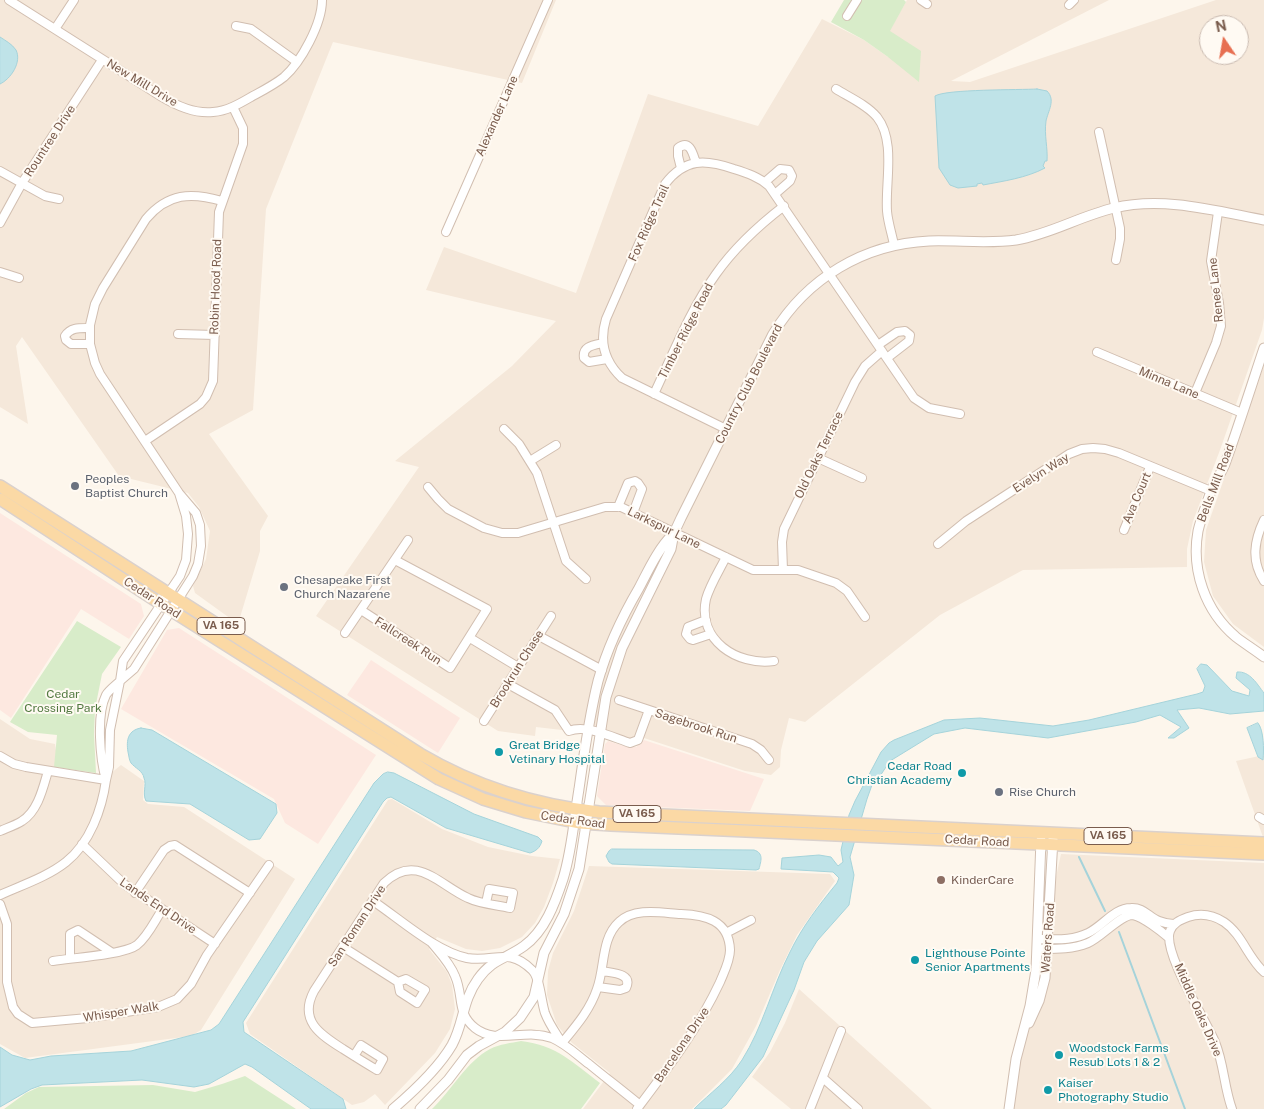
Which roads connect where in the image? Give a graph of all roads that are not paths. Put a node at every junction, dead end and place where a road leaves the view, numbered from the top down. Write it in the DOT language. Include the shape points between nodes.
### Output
graph roads {
  1 [pos="9,0"];
  2 [pos="74,0"];
  3 [pos="322,0"];
  4 [pos="548,0"];
  5 [pos="857,0"];
  6 [pos="847,16"];
  7 [pos="236,26"];
  8 [pos="55,29"];
  9 [pos="102,60"];
  10 [pos="296,62"];
  11 [pos="836,89"];
  12 [pos="233,107"];
  13 [pos="1099,132"];
  14 [pos="696,163"];
  15 [pos="681,168"];
  16 [pos="0,171"];
  17 [pos="765,182"];
  18 [pos="22,183"];
  19 [pos="775,194"];
  20 [pos="59,199"];
  21 [pos="222,201"];
  22 [pos="784,206"];
  23 [pos="1115,207"];
  24 [pos="1218,212"];
  25 [pos="1264,220"];
  26 [pos="0,223"];
  27 [pos="446,232"];
  28 [pos="894,245"];
  29 [pos="1116,260"];
  30 [pos="0,272"];
  31 [pos="830,274"];
  32 [pos="19,278"];
  33 [pos="90,328"];
  34 [pos="178,334"];
  35 [pos="215,334"];
  36 [pos="603,343"];
  37 [pos="90,344"];
  38 [pos="1264,348"];
  39 [pos="883,352"];
  40 [pos="1097,352"];
  41 [pos="607,358"];
  42 [pos="1195,393"];
  43 [pos="654,394"];
  44 [pos="1242,413"];
  45 [pos="960,414"];
  46 [pos="504,429"];
  47 [pos="726,429"];
  48 [pos="146,441"];
  49 [pos="556,445"];
  50 [pos="818,458"];
  51 [pos="530,461"];
  52 [pos="1150,467"];
  53 [pos="862,478"];
  54 [pos="0,486"];
  55 [pos="428,487"];
  56 [pos="1211,492"];
  57 [pos="179,493"];
  58 [pos="0,499"];
  59 [pos="618,507"];
  60 [pos="633,512"];
  61 [pos="1264,520"];
  62 [pos="554,522"];
  63 [pos="1124,530"];
  64 [pos="674,533"];
  65 [pos="408,540"];
  66 [pos="938,544"];
  67 [pos="726,557"];
  68 [pos="395,560"];
  69 [pos="783,570"];
  70 [pos="586,579"];
  71 [pos="1264,581"];
  72 [pos="173,596"];
  73 [pos="166,607"];
  74 [pos="361,610"];
  75 [pos="551,616"];
  76 [pos="865,617"];
  77 [pos="706,620"];
  78 [pos="345,633"];
  79 [pos="711,634"];
  80 [pos="538,636"];
  81 [pos="470,638"];
  82 [pos="1263,655"];
  83 [pos="774,661"];
  84 [pos="518,667"];
  85 [pos="602,670"];
  86 [pos="120,681"];
  87 [pos="508,684"];
  88 [pos="619,700"];
  89 [pos="649,710"];
  90 [pos="484,721"];
  91 [pos="594,731"];
  92 [pos="0,756"];
  93 [pos="768,760"];
  94 [pos="48,771"];
  95 [pos="106,780"];
  96 [pos="576,809"];
  97 [pos="588,811"];
  98 [pos="574,822"];
  99 [pos="586,824"];
  100 [pos="0,831"];
  101 [pos="1041,839"];
  102 [pos="1053,839"];
  103 [pos="1264,842"];
  104 [pos="82,844"];
  105 [pos="1264,854"];
  106 [pos="269,865"];
  107 [pos="135,893"];
  108 [pos="250,893"];
  109 [pos="0,895"];
  110 [pos="373,901"];
  111 [pos="486,903"];
  112 [pos="0,904"];
  113 [pos="162,910"];
  114 [pos="751,920"];
  115 [pos="1174,924"];
  116 [pos="726,933"];
  117 [pos="1169,938"];
  118 [pos="1038,939"];
  119 [pos="1048,939"];
  120 [pos="431,942"];
  121 [pos="215,944"];
  122 [pos="343,947"];
  123 [pos="1038,948"];
  124 [pos="1048,949"];
  125 [pos="111,952"];
  126 [pos="504,956"];
  127 [pos="70,958"];
  128 [pos="53,961"];
  129 [pos="602,971"];
  130 [pos="1264,972"];
  131 [pos="538,980"];
  132 [pos="398,982"];
  133 [pos="598,987"];
  134 [pos="462,1014"];
  135 [pos="842,1031"];
  136 [pos="499,1036"];
  137 [pos="1021,1038"];
  138 [pos="562,1043"];
  139 [pos="354,1056"];
  140 [pos="823,1078"];
  141 [pos="638,1107"];
  142 [pos="393,1109"];
  143 [pos="420,1109"];
  144 [pos="810,1109"];
  145 [pos="858,1109"];
  146 [pos="1009,1109"];
  147 [pos="1232,1109"];
  1 -- 8 [label="street, New Mill Drive"];
  2 -- 8 [label="street"];
  3 -- 10 [label="street, New Mill Drive" via="318,23"];
  4 -- 27 [label="street, Alexander Lane"];
  5 -- 6 [label="street"];
  7 -- 10 [label="street" via="251,29"];
  8 -- 9 [label="street, New Mill Drive"];
  9 -- 12 [label="street, New Mill Drive" via="180,106 204,112"];
  9 -- 18 [label="street, Rountree Drive"];
  10 -- 12 [label="street, New Mill Drive" via="282,79"];
  11 -- 28 [label="street" via="872,112 885,132 888,145 888,212"];
  12 -- 21 [label="street, Robin Hood Road" via="243,128 243,144"];
  13 -- 23 [label="street"];
  14 -- 15 [label="street, Fox Ridge Trail"];
  14 -- 15 [label="street" via="690,147 683,145 677,152"];
  14 -- 17 [label="street, Fox Ridge Trail" via="718,163"];
  15 -- 36 [label="street, Fox Ridge Trail" via="664,184 606,319"];
  16 -- 18 [label="street"];
  17 -- 19 [label="street, Fox Ridge Trail"];
  17 -- 19 [label="street" via="780,169 789,170 790,181"];
  18 -- 20 [label="street" via="45,196"];
  18 -- 26 [label="street, Rountree Drive"];
  19 -- 22 [label="street, Fox Ridge Trail"];
  21 -- 33 [label="street" via="206,196 179,196 152,211 103,288 95,304"];
  21 -- 35 [label="street, Robin Hood Road"];
  22 -- 31 [label="street, Fox Ridge Trail"];
  22 -- 43 [label="street, Timber Ridge Road" via="747,237 716,275 701,298"];
  23 -- 24 [label="street, Country Club Boulevard" via="1158,204"];
  23 -- 28 [label="street, Country Club Boulevard" via="1016,240"];
  23 -- 29 [label="street" via="1120,234"];
  24 -- 25 [label="street, Country Club Boulevard"];
  24 -- 42 [label="street, Renee Lane" via="1210,261 1221,326"];
  28 -- 31 [label="street, Country Club Boulevard" via="853,259"];
  30 -- 32 [label="street"];
  31 -- 39 [label="street, Fox Ridge Trail"];
  31 -- 47 [label="street, Country Club Boulevard" via="801,296 778,325"];
  33 -- 37 [label="street"];
  33 -- 37 [label="street" via="73,329 65,336 71,344"];
  34 -- 35 [label="street"];
  35 -- 48 [label="street, Robin Hood Road" via="213,381 206,397"];
  36 -- 41 [label="street, Fox Ridge Trail"];
  36 -- 41 [label="street" via="587,347 584,358 589,362"];
  37 -- 48 [label="street" via="100,374"];
  38 -- 44 [label="street, Bells Mill Road"];
  39 -- 45 [label="street, Fox Ridge Trail" via="921,404"];
  39 -- 50 [label="street, Old Oaks Terrace" via="860,374"];
  40 -- 42 [label="street, Minna Lane"];
  41 -- 43 [label="street, Fox Ridge Trail" via="622,378"];
  42 -- 44 [label="street, Minna Lane"];
  43 -- 47 [label="street, Fox Ridge Trail"];
  44 -- 56 [label="street, Bells Mill Road" via="1224,466"];
  46 -- 51 [label="street"];
  47 -- 64 [label="street, Country Club Boulevard"];
  48 -- 57 [label="street"];
  49 -- 51 [label="street"];
  50 -- 53 [label="street"];
  50 -- 69 [label="street, Old Oaks Terrace" via="784,529"];
  51 -- 62 [label="street" via="544,489"];
  52 -- 56 [label="street, Evelyn Way"];
  52 -- 63 [label="street, Ava Court"];
  52 -- 66 [label="street, Evelyn Way" via="1105,449 1082,450 1060,459 966,521"];
  54 -- 72 [label="main road, Cedar Road / VA 165"];
  55 -- 62 [label="street, Larkspur Lane" via="448,509 492,531 518,533"];
  56 -- 82 [label="street, Bells Mill Road" via="1198,531 1196,556 1200,581 1221,622 1236,637"];
  57 -- 72 [label="street" via="188,526 188,550"];
  57 -- 72 [label="street" via="196,513 201,536 198,564 193,576"];
  58 -- 73 [label="main road, Cedar Road / VA 165"];
  59 -- 60 [label="street, Larkspur Lane"];
  59 -- 60 [label="street" via="628,483 635,481 642,489"];
  59 -- 62 [label="street, Larkspur Lane" via="606,507"];
  60 -- 64 [label="street, Larkspur Lane"];
  61 -- 71 [label="street" via="1257,535 1255,552"];
  62 -- 70 [label="street" via="566,561"];
  64 -- 67 [label="street, Larkspur Lane"];
  64 -- 85 [label="street, Country Club Boulevard" via="664,544 626,610"];
  64 -- 91 [label="street, Country Club Boulevard" via="671,548 618,658"];
  65 -- 68 [label="street, Fallcreek Run"];
  67 -- 69 [label="street, Larkspur Lane" via="753,570"];
  67 -- 77 [label="street" via="706,598"];
  68 -- 74 [label="street, Fallcreek Run"];
  68 -- 81 [label="street, Fallcreek Run" via="487,609"];
  69 -- 76 [label="street, Larkspur Lane" via="807,572 839,584"];
  72 -- 73 [label="street"];
  72 -- 73 [label="street"];
  72 -- 96 [label="main road, Cedar Road / VA 165" via="439,765 507,794"];
  73 -- 86 [label="street" via="134,669"];
  73 -- 86 [label="street" via="123,661"];
  73 -- 98 [label="main road, Cedar Road / VA 165" via="439,779 502,805"];
  74 -- 78 [label="street, Fallcreek Run"];
  74 -- 81 [label="street, Fallcreek Run" via="450,668"];
  75 -- 80 [label="street, Brookrun Chase"];
  77 -- 79 [label="street"];
  77 -- 79 [label="street" via="688,627 686,634 694,640"];
  79 -- 83 [label="street" via="732,655 756,662"];
  80 -- 84 [label="street, Brookrun Chase"];
  80 -- 85 [label="street"];
  81 -- 84 [label="street"];
  84 -- 87 [label="street, Brookrun Chase"];
  85 -- 91 [label="street, Country Club Boulevard"];
  86 -- 95 [label="street" via="110,730"];
  86 -- 95 [label="street" via="106,693 101,718 100,740"];
  87 -- 90 [label="street, Brookrun Chase"];
  87 -- 91 [label="street" via="555,710 569,731 577,727"];
  88 -- 89 [label="street, Sagebrook Run"];
  89 -- 91 [label="street" via="640,736 634,742"];
  89 -- 93 [label="street, Sagebrook Run" via="752,744"];
  91 -- 96 [label="street, Country Club Boulevard"];
  91 -- 97 [label="street, Country Club Boulevard"];
  92 -- 94 [label="street" via="14,764"];
  94 -- 95 [label="street"];
  94 -- 100 [label="street" via="39,798 28,816"];
  95 -- 104 [label="street" via="99,812"];
  96 -- 97 [label="main road, Cedar Road / VA 165"];
  96 -- 98 [label="street, Country Club Boulevard"];
  97 -- 99 [label="street, Country Club Boulevard"];
  97 -- 101 [label="main road, Cedar Road / VA 165" via="840,822"];
  98 -- 99 [label="main road, Cedar Road / VA 165"];
  98 -- 126 [label="street, Country Club Boulevard" via="564,877 544,925 525,946"];
  99 -- 101 [label="main road, Cedar Road / VA 165" via="832,835"];
  99 -- 131 [label="street, Country Club Boulevard" via="575,884 544,953"];
  101 -- 102 [label="main road, Cedar Road / VA 165"];
  101 -- 118 [label="street, Waters Road"];
  102 -- 103 [label="main road, Cedar Road / VA 165"];
  102 -- 105 [label="main road, Cedar Road / VA 165"];
  102 -- 119 [label="street, Waters Road"];
  104 -- 107 [label="street, Lands End Drive"];
  104 -- 109 [label="street" via="67,862 51,872"];
  106 -- 108 [label="street, Whisper Walk"];
  107 -- 108 [label="street" via="164,850 175,846"];
  107 -- 113 [label="street, Lands End Drive"];
  108 -- 121 [label="street, Whisper Walk"];
  110 -- 111 [label="street, San Roman Drive" via="389,878 411,870 429,874 467,898"];
  110 -- 120 [label="street"];
  110 -- 122 [label="street, San Roman Drive"];
  112 -- 121 [label="street, Whisper Walk" via="8,924 6,972 13,1006 18,1014 32,1023 88,1018 168,1004 184,992"];
  113 -- 121 [label="street, Lands End Drive"];
  113 -- 125 [label="street" via="139,943"];
  114 -- 116 [label="street"];
  115 -- 117 [label="street"];
  115 -- 119 [label="street" via="1158,921 1140,909 1128,908 1115,913 1086,934 1069,939"];
  115 -- 130 [label="street" via="1188,917 1203,915 1222,920 1236,933"];
  116 -- 129 [label="street" via="706,917 633,914 622,919 612,930"];
  116 -- 141 [label="street, Barcelona Drive" via="729,960 711,1002"];
  117 -- 124 [label="street" via="1141,918 1130,915 1090,943"];
  117 -- 147 [label="street, Middle Oaks Drive" via="1189,994 1215,1043"];
  118 -- 119 [label="street"];
  118 -- 123 [label="street, Waters Road"];
  119 -- 124 [label="street, Waters Road"];
  120 -- 126 [label="street" via="470,958"];
  120 -- 134 [label="street" via="455,974"];
  122 -- 132 [label="street"];
  122 -- 139 [label="street, San Roman Drive" via="312,996 310,1015 321,1035"];
  123 -- 124 [label="street"];
  123 -- 137 [label="street, Waters Road" via="1033,991"];
  124 -- 137 [label="street, Waters Road" via="1042,994"];
  125 -- 127 [label="street"];
  125 -- 127 [label="street" via="78,930 70,934"];
  126 -- 131 [label="street" via="524,963"];
  126 -- 134 [label="street, Country Club Boulevard" via="480,976"];
  127 -- 128 [label="street"];
  129 -- 133 [label="street"];
  129 -- 133 [label="street" via="623,975 628,982 626,988 620,990"];
  131 -- 136 [label="street, Country Club Boulevard" via="534,998 526,1011"];
  131 -- 138 [label="street" via="546,1014"];
  133 -- 138 [label="street" via="588,1010"];
  134 -- 136 [label="street" via="483,1034"];
  134 -- 142 [label="street, Country Club Boulevard" via="452,1045"];
  135 -- 140 [label="street"];
  136 -- 138 [label="street" via="529,1033"];
  136 -- 143 [label="street, Country Club Boulevard" via="467,1056"];
  137 -- 146 [label="street, Waters Road"];
  138 -- 141 [label="street"];
  140 -- 144 [label="street"];
  140 -- 145 [label="street"];
}
